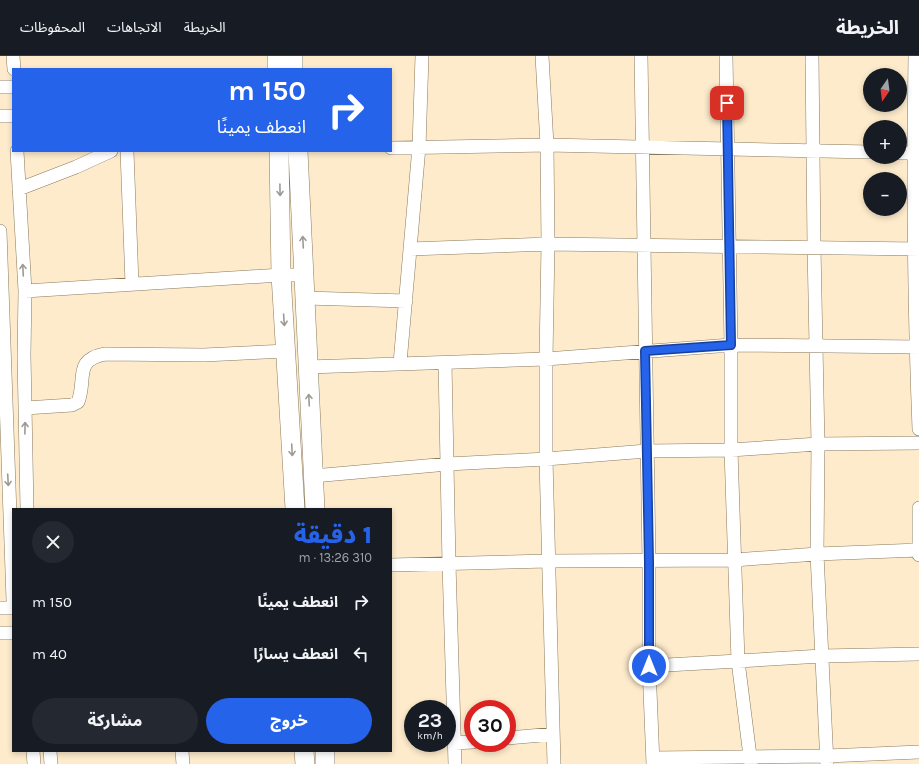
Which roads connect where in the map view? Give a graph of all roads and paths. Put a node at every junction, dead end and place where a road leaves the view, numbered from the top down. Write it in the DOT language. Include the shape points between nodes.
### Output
graph roads {
  1 [pos="13,56"];
  2 [pos="277,56"];
  3 [pos="293,56"];
  4 [pos="422,56"];
  5 [pos="542,56"];
  6 [pos="641,56"];
  7 [pos="726,56"];
  8 [pos="812,56"];
  9 [pos="916,56"];
  10 [pos="14,68"];
  11 [pos="277,68"];
  12 [pos="293,68"];
  13 [pos="0,87"];
  14 [pos="12,87"];
  15 [pos="0,116"];
  16 [pos="12,116"];
  17 [pos="547,145"];
  18 [pos="419,147"];
  19 [pos="392,148"];
  20 [pos="643,148"];
  21 [pos="728,150"];
  22 [pos="812,151"];
  23 [pos="17,152"];
  24 [pos="109,152"];
  25 [pos="127,152"];
  26 [pos="279,152"];
  27 [pos="298,152"];
  28 [pos="863,152"];
  29 [pos="916,153"];
  30 [pos="19,189"];
  31 [pos="0,231"];
  32 [pos="548,244"];
  33 [pos="644,246"];
  34 [pos="730,246"];
  35 [pos="814,247"];
  36 [pos="410,249"];
  37 [pos="917,249"];
  38 [pos="281,275"];
  39 [pos="304,275"];
  40 [pos="132,284"];
  41 [pos="25,291"];
  42 [pos="305,298"];
  43 [pos="406,301"];
  44 [pos="731,345"];
  45 [pos="816,345"];
  46 [pos="917,347"];
  47 [pos="645,351"];
  48 [pos="287,352"];
  49 [pos="24,355"];
  50 [pos="2,356"];
  51 [pos="546,359"];
  52 [pos="400,363"];
  53 [pos="445,363"];
  54 [pos="308,367"];
  55 [pos="25,408"];
  56 [pos="919,429"];
  57 [pos="919,443"];
  58 [pos="818,444"];
  59 [pos="731,450"];
  60 [pos="647,451"];
  61 [pos="546,459"];
  62 [pos="4,461"];
  63 [pos="448,464"];
  64 [pos="313,476"];
  65 [pos="27,508"];
  66 [pos="295,508"];
  67 [pos="315,508"];
  68 [pos="919,508"];
  69 [pos="919,550"];
  70 [pos="817,554"];
  71 [pos="919,555"];
  72 [pos="734,560"];
  73 [pos="548,561"];
  74 [pos="649,562"];
  75 [pos="449,564"];
  76 [pos="392,565"];
  77 [pos="12,585"];
  78 [pos="0,608"];
  79 [pos="12,608"];
  80 [pos="0,633"];
  81 [pos="12,633"];
  82 [pos="919,654"];
  83 [pos="822,656"];
  84 [pos="738,662"];
  85 [pos="649,666"];
  86 [pos="453,700"];
  87 [pos="552,734"];
  88 [pos="516,737"];
  89 [pos="33,752"];
  90 [pos="50,752"];
  91 [pos="182,752"];
  92 [pos="304,752"];
  93 [pos="325,752"];
  94 [pos="454,752"];
  95 [pos="919,752"];
  96 [pos="751,760"];
  97 [pos="827,760"];
  98 [pos="653,761"];
  99 [pos="34,764"];
  100 [pos="51,764"];
  101 [pos="183,764"];
  102 [pos="305,764"];
  103 [pos="325,764"];
  104 [pos="455,764"];
  105 [pos="554,764"];
  1 -- 10 [label="street"];
  2 -- 11 [label="main road"];
  3 -- 12 [label="main road"];
  4 -- 18 [label="street"];
  5 -- 17 [label="street"];
  6 -- 20 [label="street"];
  7 -- 21 [label="street"];
  8 -- 22 [label="street"];
  9 -- 29 [label="street"];
  13 -- 14 [label="street"];
  15 -- 16 [label="street"];
  17 -- 18 [label="street"];
  17 -- 20 [label="street"];
  17 -- 32 [label="street"];
  18 -- 19 [label="street"];
  18 -- 36 [label="street"];
  20 -- 21 [label="street"];
  20 -- 33 [label="street"];
  21 -- 22 [label="street"];
  21 -- 34 [label="street"];
  22 -- 28 [label="street"];
  22 -- 35 [label="street"];
  23 -- 30 [label="street"];
  24 -- 30 [label="street"];
  25 -- 40 [label="street"];
  26 -- 38 [label="main road, one-way"];
  39 -- 27 [label="main road, one-way"];
  29 -- 37 [label="street"];
  41 -- 30 [label="street, one-way"];
  31 -- 50 [label="street"];
  32 -- 33 [label="street"];
  32 -- 36 [label="street"];
  32 -- 51 [label="street"];
  33 -- 34 [label="street"];
  33 -- 47 [label="street"];
  34 -- 35 [label="street"];
  34 -- 44 [label="street"];
  35 -- 37 [label="street"];
  35 -- 45 [label="street"];
  36 -- 43 [label="street"];
  37 -- 46 [label="street"];
  38 -- 39 [label="street"];
  38 -- 40 [label="street"];
  38 -- 48 [label="main road, one-way"];
  39 -- 42 [label="main road"];
  40 -- 41 [label="street"];
  41 -- 49 [label="street"];
  42 -- 43 [label="street"];
  42 -- 54 [label="main road"];
  43 -- 52 [label="street"];
  44 -- 45 [label="street"];
  44 -- 47 [label="street"];
  44 -- 59 [label="street"];
  45 -- 46 [label="street"];
  45 -- 58 [label="street"];
  46 -- 56 [label="street"];
  47 -- 51 [label="street"];
  47 -- 60 [label="street"];
  48 -- 55 [label="street" via="204,355 105,354 90,358 84,368 78,402 72,405"];
  48 -- 66 [label="main road, one-way"];
  49 -- 50 [label="street"];
  49 -- 55 [label="street"];
  50 -- 62 [label="street"];
  51 -- 53 [label="street"];
  51 -- 61 [label="street"];
  52 -- 53 [label="street"];
  52 -- 54 [label="street"];
  53 -- 63 [label="street"];
  64 -- 54 [label="main road, one-way"];
  65 -- 55 [label="street, one-way"];
  57 -- 58 [label="street"];
  58 -- 59 [label="street"];
  58 -- 70 [label="street"];
  59 -- 60 [label="street"];
  59 -- 72 [label="street"];
  60 -- 61 [label="street"];
  60 -- 74 [label="street"];
  61 -- 63 [label="street"];
  61 -- 73 [label="street"];
  62 -- 77 [label="street, one-way"];
  63 -- 64 [label="street"];
  63 -- 75 [label="street"];
  64 -- 67 [label="main road"];
  68 -- 69 [label="street"];
  69 -- 70 [label="street"];
  69 -- 71 [label="street"];
  70 -- 72 [label="street"];
  70 -- 83 [label="street"];
  72 -- 74 [label="street"];
  72 -- 84 [label="street"];
  73 -- 74 [label="street"];
  73 -- 75 [label="street"];
  73 -- 87 [label="street"];
  74 -- 85 [label="street"];
  75 -- 76 [label="street"];
  75 -- 86 [label="street"];
  78 -- 79 [label="street"];
  80 -- 81 [label="street"];
  82 -- 83 [label="street"];
  83 -- 84 [label="street"];
  83 -- 97 [label="street"];
  84 -- 85 [label="street"];
  84 -- 96 [label="street"];
  85 -- 98 [label="street"];
  87 -- 88 [label="street"];
  87 -- 105 [label="street"];
  89 -- 99 [label="street"];
  90 -- 100 [label="street"];
  91 -- 101 [label="street"];
  92 -- 102 [label="main road"];
  93 -- 103 [label="main road"];
  94 -- 104 [label="street"];
  95 -- 97 [label="street"];
  96 -- 97 [label="street"];
  96 -- 98 [label="street"];
}
